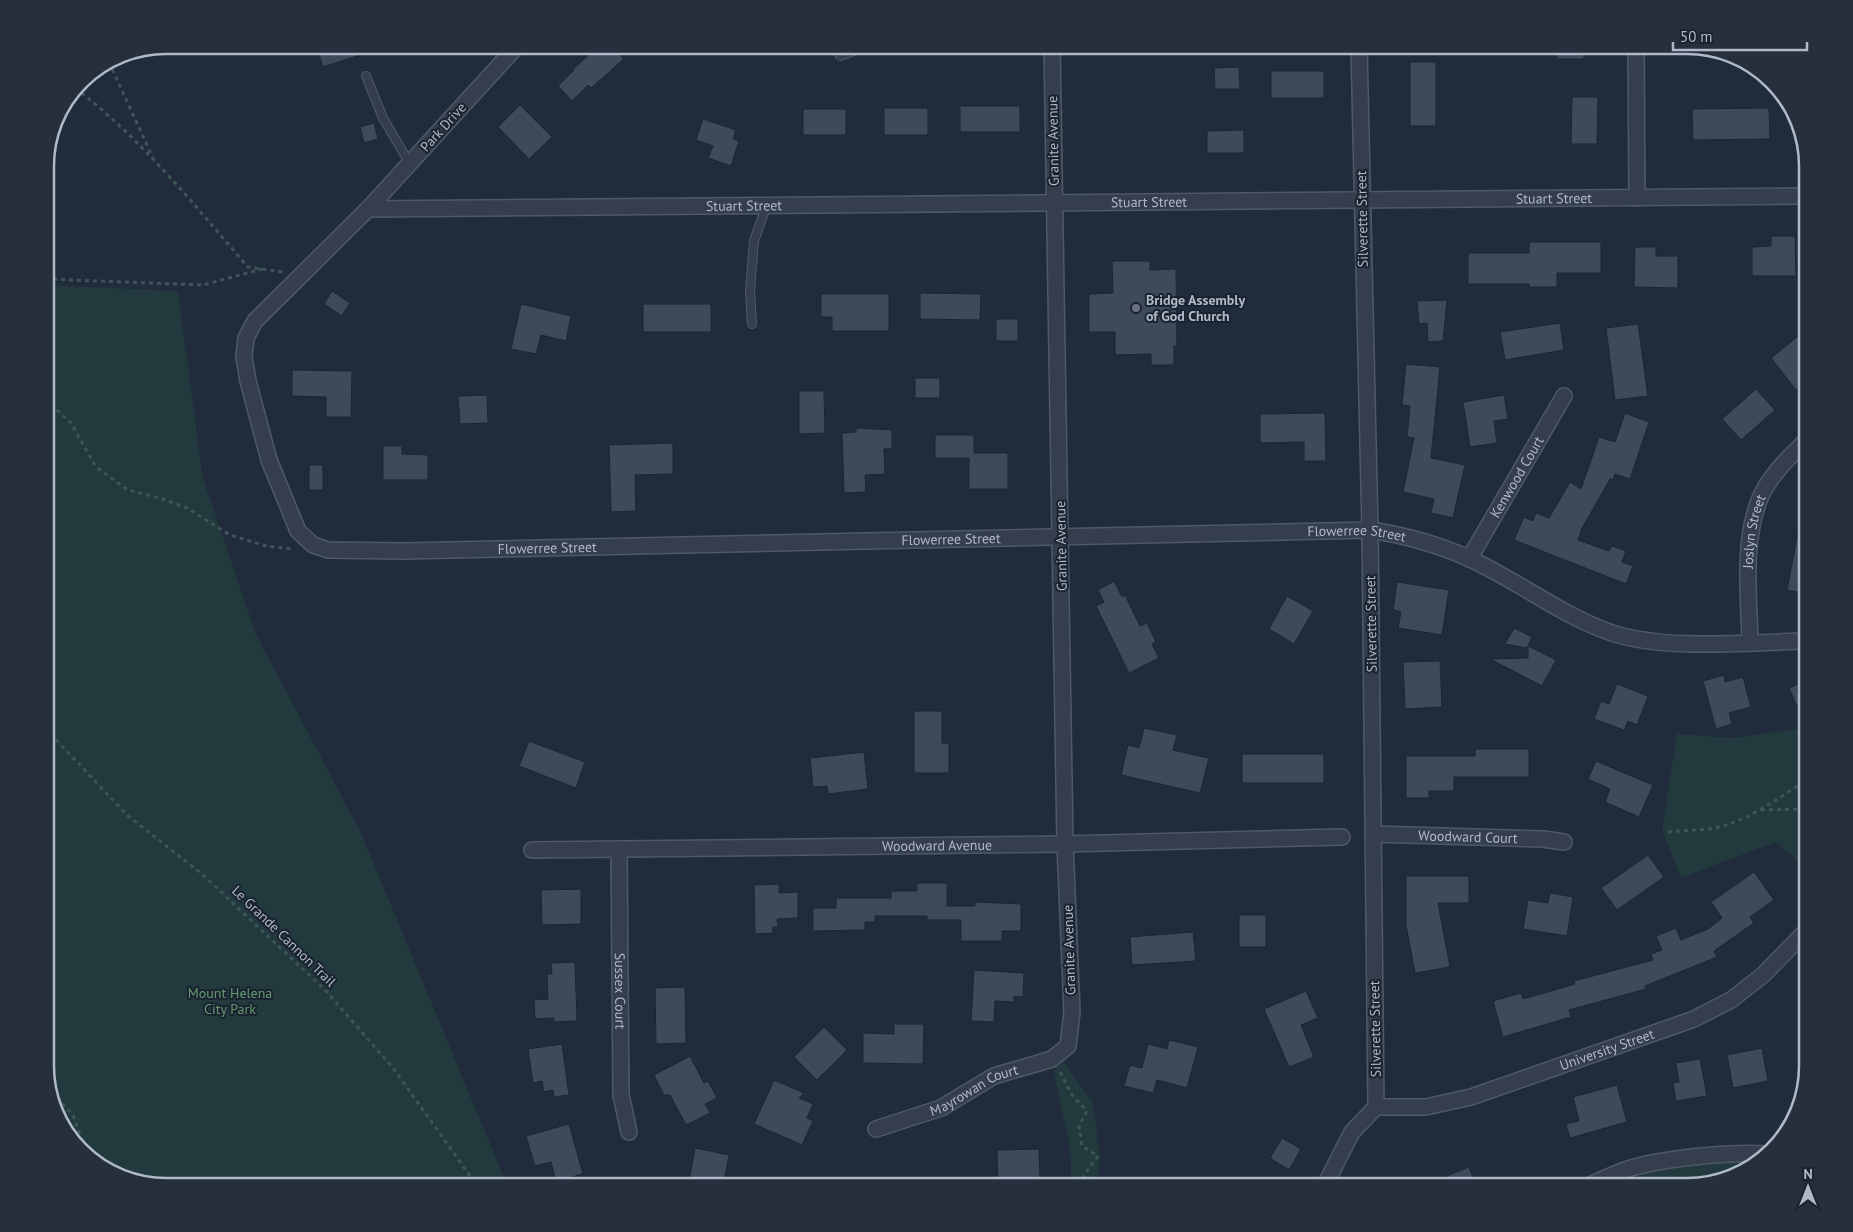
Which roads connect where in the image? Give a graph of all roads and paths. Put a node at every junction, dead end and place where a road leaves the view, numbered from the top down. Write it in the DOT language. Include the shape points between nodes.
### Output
graph roads {
  1 [pos="510,54"];
  2 [pos="845,54"];
  3 [pos="1052,54"];
  4 [pos="1358,54"];
  5 [pos="1636,54"];
  6 [pos="840,56"];
  7 [pos="112,68"];
  8 [pos="366,76"];
  9 [pos="82,93"];
  10 [pos="155,161"];
  11 [pos="410,164"];
  12 [pos="1799,196"];
  13 [pos="1637,198"];
  14 [pos="1361,202"];
  15 [pos="1053,204"];
  16 [pos="766,206"];
  17 [pos="368,210"];
  18 [pos="263,269"];
  19 [pos="305,272"];
  20 [pos="54,279"];
  21 [pos="752,324"];
  22 [pos="1564,396"];
  23 [pos="54,408"];
  24 [pos="1799,448"];
  25 [pos="1370,530"];
  26 [pos="1061,535"];
  27 [pos="313,545"];
  28 [pos="1469,559"];
  29 [pos="1799,641"];
  30 [pos="1750,642"];
  31 [pos="54,738"];
  32 [pos="1799,785"];
  33 [pos="1799,809"];
  34 [pos="1759,810"];
  35 [pos="1668,832"];
  36 [pos="1373,834"];
  37 [pos="1342,837"];
  38 [pos="1564,842"];
  39 [pos="1065,844"];
  40 [pos="532,850"];
  41 [pos="619,850"];
  42 [pos="1799,940"];
  43 [pos="1068,1046"];
  44 [pos="1052,1059"];
  45 [pos="60,1102"];
  46 [pos="1376,1107"];
  47 [pos="876,1129"];
  48 [pos="630,1132"];
  49 [pos="82,1140"];
  50 [pos="1757,1153"];
  51 [pos="472,1178"];
  52 [pos="1082,1178"];
  53 [pos="1329,1178"];
  54 [pos="1607,1178"];
  1 -- 11 [label="street, Park Drive"];
  2 -- 6 [label="lane"];
  3 -- 15 [label="street, Granite Avenue"];
  4 -- 14 [label="street, Silverette Street"];
  5 -- 13 [label="street"];
  7 -- 10 [label="path"];
  8 -- 11 [label="lane" via="378,109"];
  9 -- 10 [label="path"];
  10 -- 18 [label="path" via="248,267"];
  11 -- 17 [label="street, Park Drive"];
  12 -- 13 [label="street, Stuart Street"];
  13 -- 14 [label="street, Stuart Street"];
  14 -- 15 [label="street, Stuart Street"];
  14 -- 25 [label="street, Silverette Street"];
  15 -- 16 [label="street, Stuart Street"];
  15 -- 26 [label="street, Granite Avenue"];
  16 -- 17 [label="street, Stuart Street"];
  16 -- 21 [label="lane" via="754,241 750,291"];
  17 -- 19 [label="street, Park Drive"];
  18 -- 19 [label="path"];
  18 -- 20 [label="path" via="203,285"];
  19 -- 27 [label="street, Park Drive" via="255,321 246,338 244,358 269,460 298,531"];
  22 -- 28 [label="street, Kenwood Court"];
  23 -- 27 [label="path" via="70,423 96,467 128,490 187,508 230,535 266,546 304,550"];
  24 -- 30 [label="street, Joslyn Street" via="1760,498 1748,546"];
  25 -- 26 [label="street, Flowerree Street"];
  25 -- 28 [label="street, Flowerree Street" via="1439,547"];
  25 -- 36 [label="street, Silverette Street"];
  26 -- 27 [label="street, Flowerree Street" via="414,551 328,550"];
  26 -- 39 [label="street, Granite Avenue"];
  28 -- 30 [label="street, Flowerree Street" via="1578,619 1613,633 1672,643"];
  29 -- 30 [label="street, Flowerree Street"];
  31 -- 51 [label="path, Le Grande Cannon Trail" via="127,815 202,874 326,991 393,1068"];
  32 -- 34 [label="path"];
  33 -- 34 [label="path"];
  34 -- 35 [label="path" via="1718,827"];
  36 -- 38 [label="street, Woodward Court"];
  36 -- 46 [label="street, Silverette Street"];
  37 -- 39 [label="street, Woodward Avenue"];
  39 -- 41 [label="street, Woodward Avenue"];
  39 -- 43 [label="street, Granite Avenue" via="1072,1012"];
  40 -- 41 [label="street, Woodward Avenue"];
  41 -- 48 [label="street, Sussex Court" via="621,1095"];
  42 -- 46 [label="street, University Street" via="1731,1000 1694,1019 1471,1097 1426,1107"];
  43 -- 44 [label="street, Mayrowan Court"];
  44 -- 47 [label="street, Mayrowan Court" via="994,1076 941,1108"];
  44 -- 52 [label="path" via="1072,1095 1087,1111 1079,1126 1082,1146 1098,1156"];
  45 -- 49 [label="path" via="73,1116"];
  46 -- 53 [label="street" via="1352,1132"];
  50 -- 54 [label="street" via="1667,1161 1626,1170"];
}
